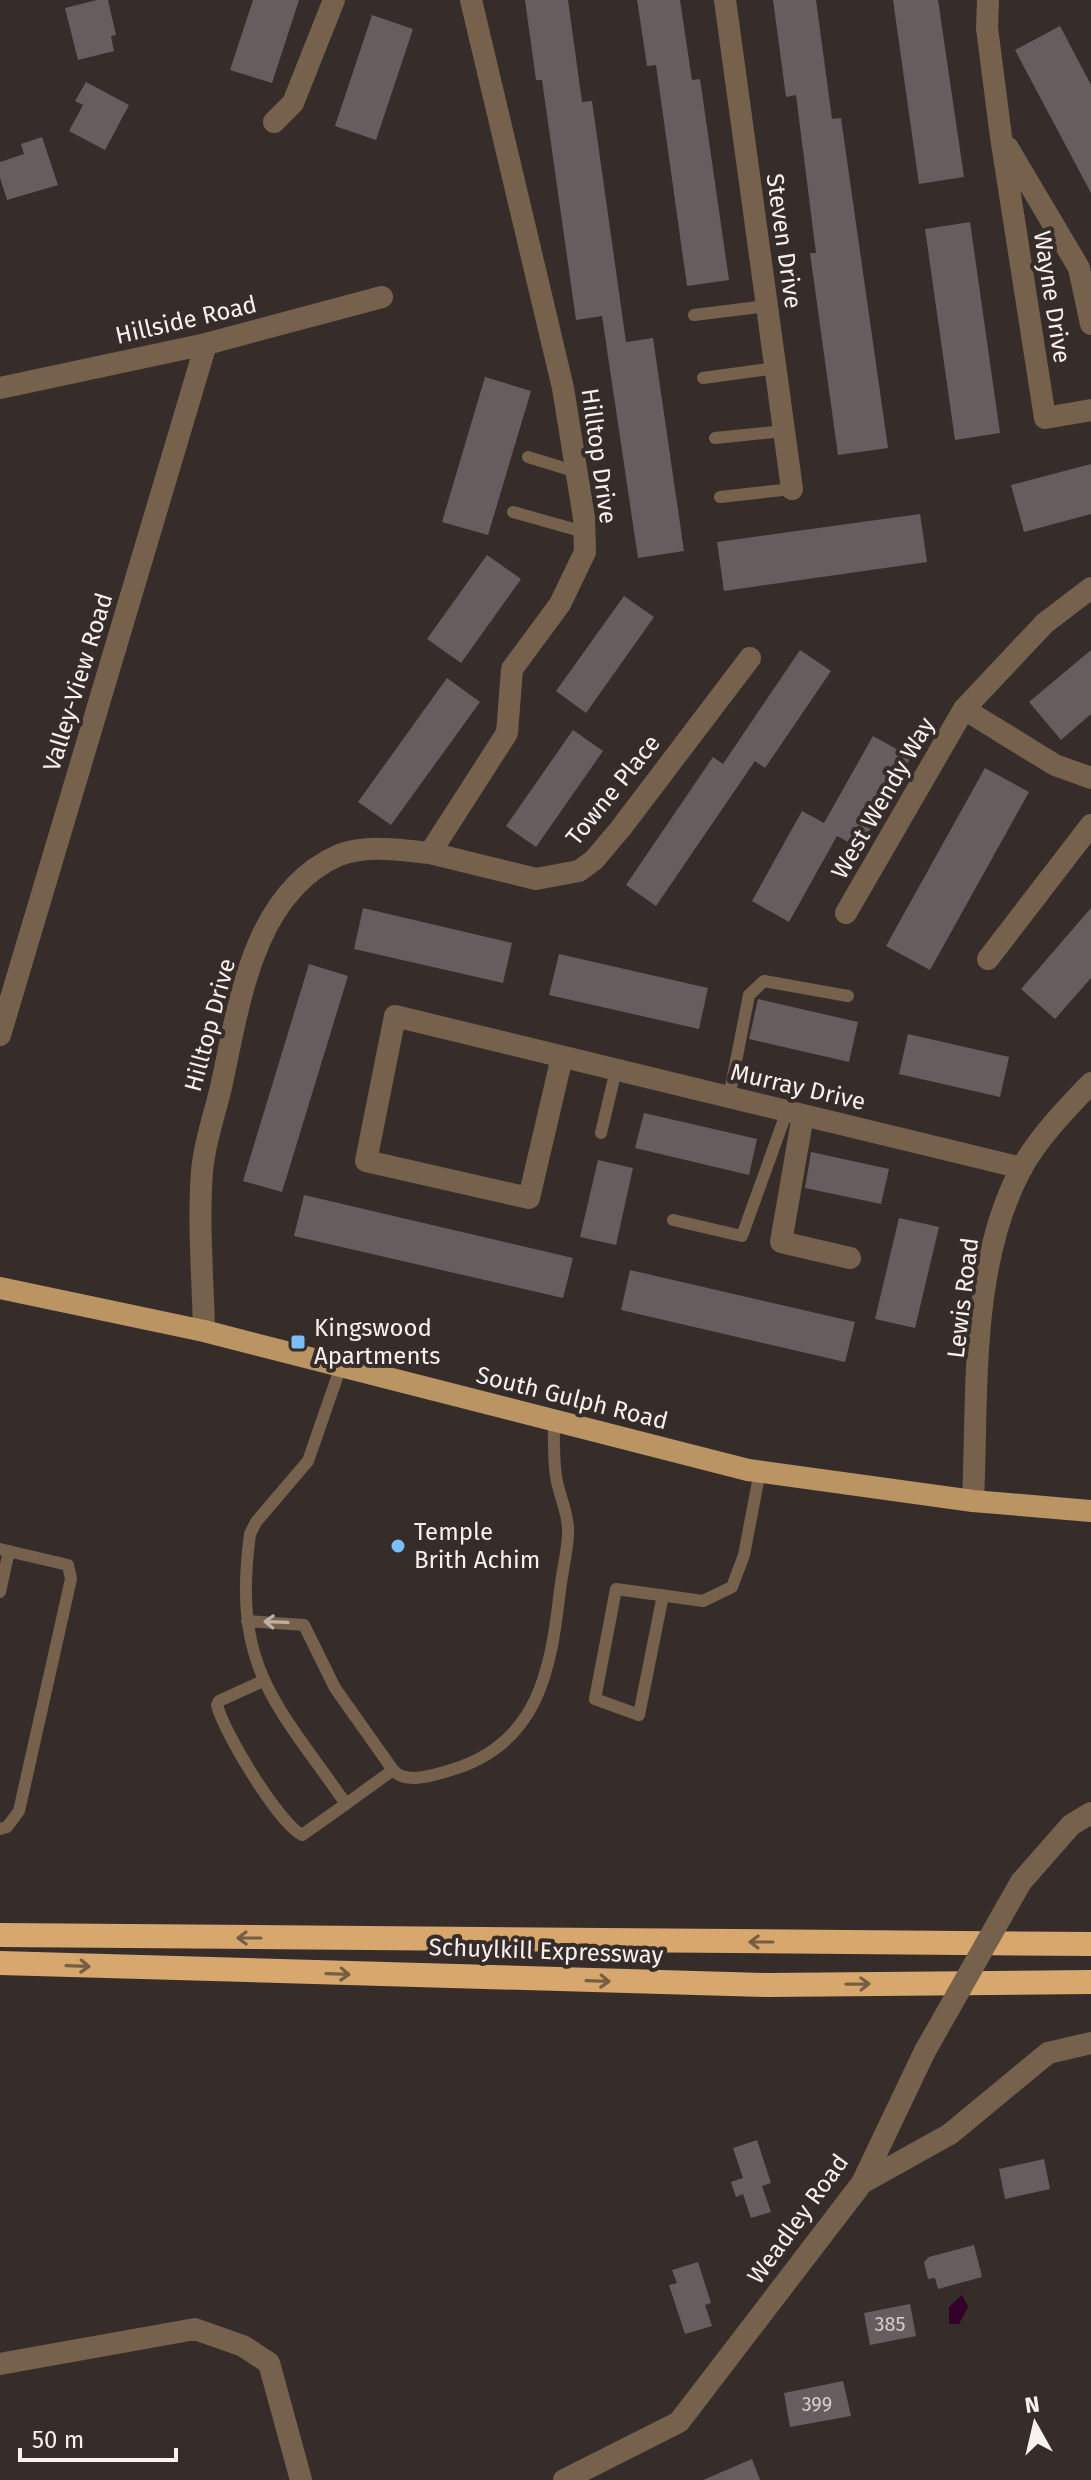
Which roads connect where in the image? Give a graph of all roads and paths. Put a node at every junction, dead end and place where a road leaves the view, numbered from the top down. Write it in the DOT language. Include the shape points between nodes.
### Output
graph roads {
  1 [pos="334,0"];
  2 [pos="471,0"];
  3 [pos="725,0"];
  4 [pos="988,0"];
  5 [pos="274,122"];
  6 [pos="1001,137"];
  7 [pos="382,297"];
  8 [pos="767,306"];
  9 [pos="694,315"];
  10 [pos="1091,324"];
  11 [pos="206,344"];
  12 [pos="776,368"];
  13 [pos="703,378"];
  14 [pos="0,388"];
  15 [pos="1091,410"];
  16 [pos="784,431"];
  17 [pos="715,438"];
  18 [pos="528,457"];
  19 [pos="577,472"];
  20 [pos="792,489"];
  21 [pos="720,497"];
  22 [pos="513,512"];
  23 [pos="584,532"];
  24 [pos="1091,588"];
  25 [pos="750,658"];
  26 [pos="964,709"];
  27 [pos="1091,778"];
  28 [pos="1091,825"];
  29 [pos="430,853"];
  30 [pos="846,913"];
  31 [pos="988,959"];
  32 [pos="848,996"];
  33 [pos="0,1035"];
  34 [pos="562,1057"];
  35 [pos="616,1070"];
  36 [pos="1091,1083"];
  37 [pos="729,1097"];
  38 [pos="795,1113"];
  39 [pos="601,1133"];
  40 [pos="1022,1168"];
  41 [pos="673,1220"];
  42 [pos="850,1258"];
  43 [pos="0,1288"];
  44 [pos="204,1331"];
  45 [pos="341,1366"];
  46 [pos="554,1420"];
  47 [pos="760,1471"];
  48 [pos="973,1501"];
  49 [pos="1091,1511"];
  50 [pos="5,1550"];
  51 [pos="0,1592"];
  52 [pos="663,1595"];
  53 [pos="247,1621"];
  54 [pos="263,1681"];
  55 [pos="393,1770"];
  56 [pos="346,1804"];
  57 [pos="1091,1813"];
  58 [pos="0,1829"];
  59 [pos="0,1935"];
  60 [pos="1091,1944"];
  61 [pos="0,1963"];
  62 [pos="1091,1982"];
  63 [pos="1091,2043"];
  64 [pos="862,2183"];
  65 [pos="0,2364"];
  66 [pos="301,2480"];
  67 [pos="564,2480"];
  1 -- 5 [label="street" via="293,103"];
  2 -- 19 [label="street, Hilltop Drive" via="563,388"];
  3 -- 8 [label="street, Steven Drive"];
  4 -- 6 [label="street, Wayne Drive"];
  6 -- 10 [label="street, Wayne Drive" via="1079,268"];
  6 -- 15 [label="street, Wayne Drive" via="1045,418"];
  7 -- 11 [label="street, Hillside Road"];
  8 -- 9 [label="lane"];
  8 -- 12 [label="street, Steven Drive"];
  11 -- 14 [label="street, Hillside Road"];
  11 -- 33 [label="street, Valley-View Road"];
  12 -- 13 [label="lane"];
  12 -- 16 [label="street, Steven Drive"];
  16 -- 17 [label="lane"];
  16 -- 20 [label="street, Steven Drive"];
  18 -- 19 [label="lane"];
  19 -- 23 [label="street, Hilltop Drive"];
  20 -- 21 [label="lane"];
  22 -- 23 [label="lane"];
  23 -- 29 [label="street, Hilltop Drive" via="585,552 560,604 512,669 507,733"];
  24 -- 26 [label="street, West Wendy Way" via="1045,623"];
  25 -- 29 [label="street, Towne Place" via="621,828 579,871 536,879"];
  26 -- 27 [label="street" via="1055,765"];
  26 -- 30 [label="street, West Wendy Way"];
  28 -- 31 [label="street"];
  29 -- 44 [label="street, Hilltop Drive" via="384,848 342,854 289,890 270,919 233,1023 202,1171"];
  32 -- 37 [label="lane" via="764,981 749,995"];
  34 -- 34 [label="street, Murray Drive" via="395,1016 366,1161 529,1198"];
  34 -- 35 [label="street, Murray Drive"];
  35 -- 37 [label="street, Murray Drive"];
  35 -- 39 [label="lane"];
  36 -- 40 [label="street, Lewis Road"];
  37 -- 38 [label="street, Murray Drive"];
  38 -- 40 [label="street, Murray Drive"];
  38 -- 41 [label="lane" via="742,1236"];
  38 -- 42 [label="street" via="781,1242"];
  40 -- 48 [label="street, Lewis Road" via="995,1236 985,1295"];
  43 -- 44 [label="main road, South Gulph Road"];
  44 -- 45 [label="main road, South Gulph Road"];
  45 -- 46 [label="main road, South Gulph Road"];
  45 -- 53 [label="lane" via="308,1461 250,1534"];
  46 -- 47 [label="main road, South Gulph Road"];
  46 -- 55 [label="lane" via="557,1481 568,1535 544,1684 519,1727 477,1760 411,1778"];
  47 -- 48 [label="main road, South Gulph Road"];
  47 -- 52 [label="lane" via="744,1555 732,1587 703,1601"];
  48 -- 49 [label="main road, South Gulph Road"];
  50 -- 51 [label="lane"];
  50 -- 58 [label="lane" via="68,1565 71,1579 19,1811"];
  52 -- 52 [label="lane" via="616,1589 595,1699 639,1715"];
  53 -- 54 [label="lane"];
  55 -- 53 [label="lane, one-way" via="335,1688 304,1625"];
  54 -- 56 [label="lane"];
  54 -- 56 [label="lane" via="219,1701 218,1710 238,1749 298,1834 305,1835"];
  55 -- 56 [label="lane"];
  57 -- 64 [label="street, Weadley Road, bridge" via="1071,1825 1021,1882 925,2051"];
  60 -- 59 [label="highway, Schuylkill Expressway, one-way"];
  61 -- 62 [label="highway, Schuylkill Expressway, one-way" via="767,1985"];
  63 -- 64 [label="street" via="1048,2053 950,2134"];
  64 -- 67 [label="street, Weadley Road" via="679,2422"];
  65 -- 66 [label="street" via="195,2329 243,2346 269,2363"];
}
